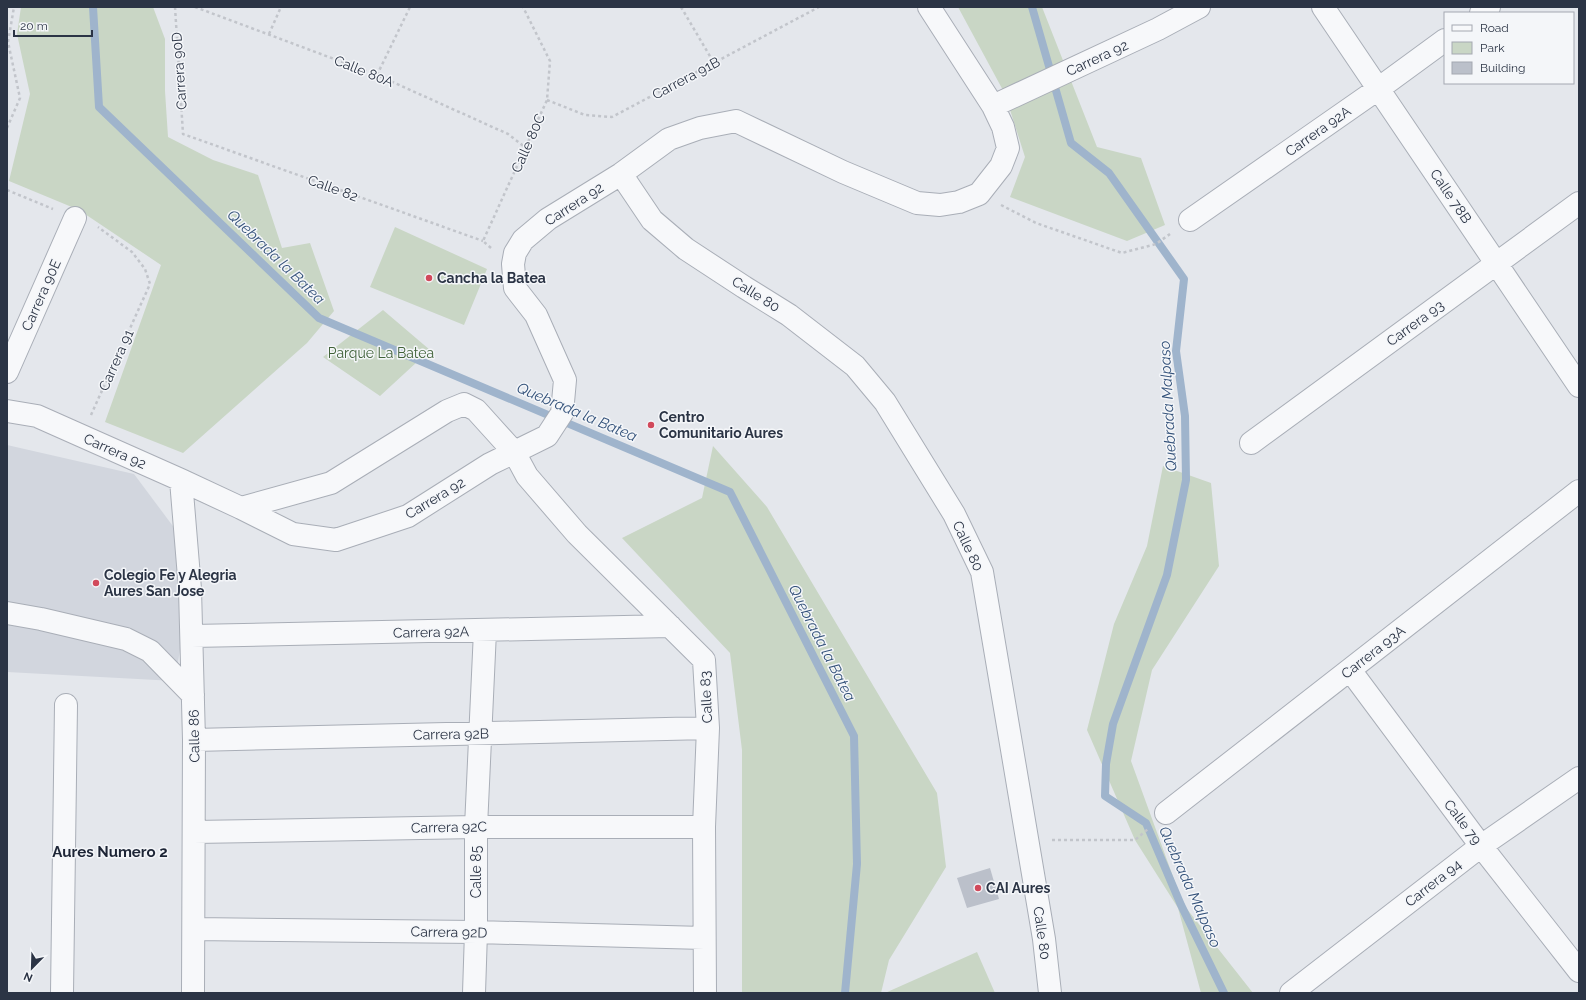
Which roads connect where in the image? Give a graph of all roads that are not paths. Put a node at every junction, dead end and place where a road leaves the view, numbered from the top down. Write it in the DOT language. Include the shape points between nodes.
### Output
graph roads {
  1 [pos="928,7"];
  2 [pos="1199,7"];
  3 [pos="1323,7"];
  4 [pos="1444,41"];
  5 [pos="1378,89"];
  6 [pos="993,106"];
  7 [pos="621,174"];
  8 [pos="1579,203"];
  9 [pos="75,218"];
  10 [pos="1190,220"];
  11 [pos="1497,264"];
  12 [pos="7,372"];
  13 [pos="1579,386"];
  14 [pos="7,411"];
  15 [pos="1251,443"];
  16 [pos="514,452"];
  17 [pos="181,480"];
  18 [pos="1579,491"];
  19 [pos="242,508"];
  20 [pos="7,613"];
  21 [pos="670,626"];
  22 [pos="485,631"];
  23 [pos="192,636"];
  24 [pos="1350,670"];
  25 [pos="193,695"];
  26 [pos="66,705"];
  27 [pos="708,728"];
  28 [pos="480,733"];
  29 [pos="194,740"];
  30 [pos="1579,778"];
  31 [pos="1166,813"];
  32 [pos="476,827"];
  33 [pos="704,827"];
  34 [pos="194,832"];
  35 [pos="1481,846"];
  36 [pos="194,929"];
  37 [pos="476,932"];
  38 [pos="704,938"];
  39 [pos="1579,971"];
  40 [pos="62,993"];
  41 [pos="193,993"];
  42 [pos="474,993"];
  43 [pos="705,993"];
  44 [pos="1050,993"];
  45 [pos="1291,993"];
  1 -- 6 [label="street"];
  2 -- 6 [label="street, Carrera 92" via="1158,29"];
  3 -- 5 [label="street, Calle 78B"];
  4 -- 5 [label="street, Carrera 92A"];
  5 -- 10 [label="street, Carrera 92A"];
  5 -- 11 [label="street, Calle 78B"];
  6 -- 7 [label="street" via="1003,127 1008,148 1001,166 979,194 959,202 940,205 916,203 843,172 736,121 700,128 669,140"];
  7 -- 16 [label="street, Carrera 92" via="548,219 523,240 516,253 513,264 515,288 536,315 565,380 562,413 547,436"];
  7 -- 44 [label="street, Calle 80" via="652,220 686,249 789,315 855,366 885,402 954,514 982,572 1044,939"];
  8 -- 11 [label="street, Carrera 93"];
  9 -- 12 [label="street, Carrera 90E"];
  11 -- 13 [label="street, Calle 78B"];
  11 -- 15 [label="street, Carrera 93"];
  14 -- 17 [label="street, Carrera 92" via="38,416"];
  16 -- 19 [label="street, Carrera 92" via="490,464 408,516 336,540 293,534"];
  16 -- 19 [label="street, Calle 83" via="476,410 464,404 447,411 331,483"];
  16 -- 21 [label="street, Calle 83" via="527,476 577,534"];
  17 -- 19 [label="street, Carrera 92"];
  17 -- 23 [label="street, Calle 86"];
  18 -- 24 [label="street, Carrera 93A"];
  20 -- 25 [label="street" via="41,618 126,639 150,651"];
  21 -- 22 [label="street, Carrera 92A"];
  21 -- 27 [label="street, Calle 83" via="704,660"];
  22 -- 23 [label="street, Carrera 92A"];
  22 -- 28 [label="street, Calle 85"];
  23 -- 25 [label="street, Calle 86"];
  24 -- 31 [label="street, Carrera 93A"];
  24 -- 35 [label="street, Calle 79"];
  25 -- 29 [label="street, Calle 86"];
  26 -- 40 [label="street"];
  27 -- 28 [label="street, Carrera 92B"];
  27 -- 33 [label="street, Calle 83"];
  28 -- 29 [label="street, Carrera 92B"];
  28 -- 32 [label="street, Calle 85"];
  29 -- 34 [label="street, Calle 86"];
  30 -- 35 [label="street, Carrera 94"];
  32 -- 33 [label="street, Carrera 92C"];
  32 -- 34 [label="street, Carrera 92C"];
  32 -- 37 [label="street, Calle 85"];
  33 -- 38 [label="street, Calle 83"];
  34 -- 36 [label="street, Calle 86"];
  35 -- 39 [label="street, Calle 79"];
  35 -- 45 [label="street, Carrera 94"];
  36 -- 37 [label="street, Carrera 92D"];
  36 -- 41 [label="street, Calle 86"];
  37 -- 38 [label="street, Carrera 92D"];
  37 -- 42 [label="street, Calle 85"];
  38 -- 43 [label="street, Calle 83"];
}
